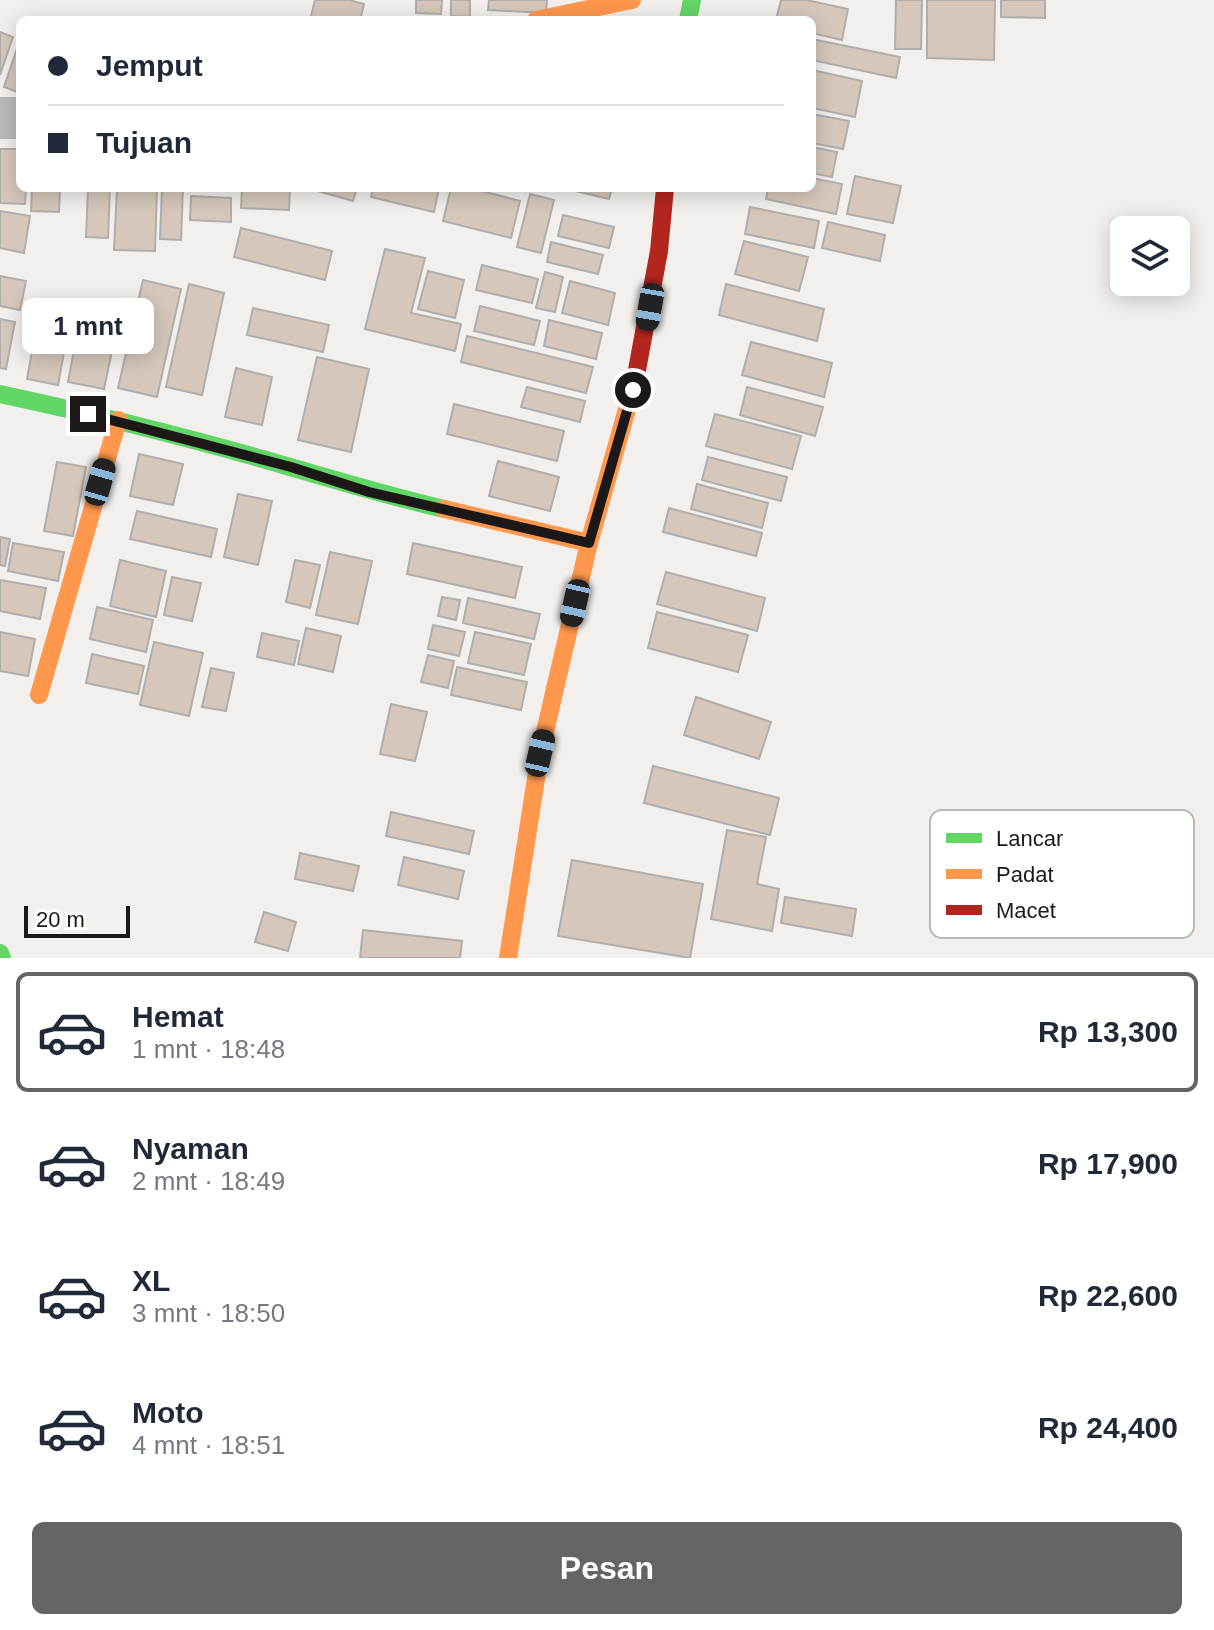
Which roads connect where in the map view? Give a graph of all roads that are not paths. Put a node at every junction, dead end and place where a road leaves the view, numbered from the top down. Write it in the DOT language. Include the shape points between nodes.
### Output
graph roads {
  1 [pos="632,0"];
  2 [pos="555,16"];
  3 [pos="665,192"];
  4 [pos="0,394"];
  5 [pos="118,420"];
  6 [pos="589,543"];
  7 [pos="39,695"];
  8 [pos="508,958"];
  1 -- 2 [label="street"];
  3 -- 6 [label="street" via="633,390"];
  4 -- 5 [label="street"];
  5 -- 6 [label="street" via="369,492"];
  5 -- 7 [label="street"];
  6 -- 8 [label="street" via="540,753"];
}
